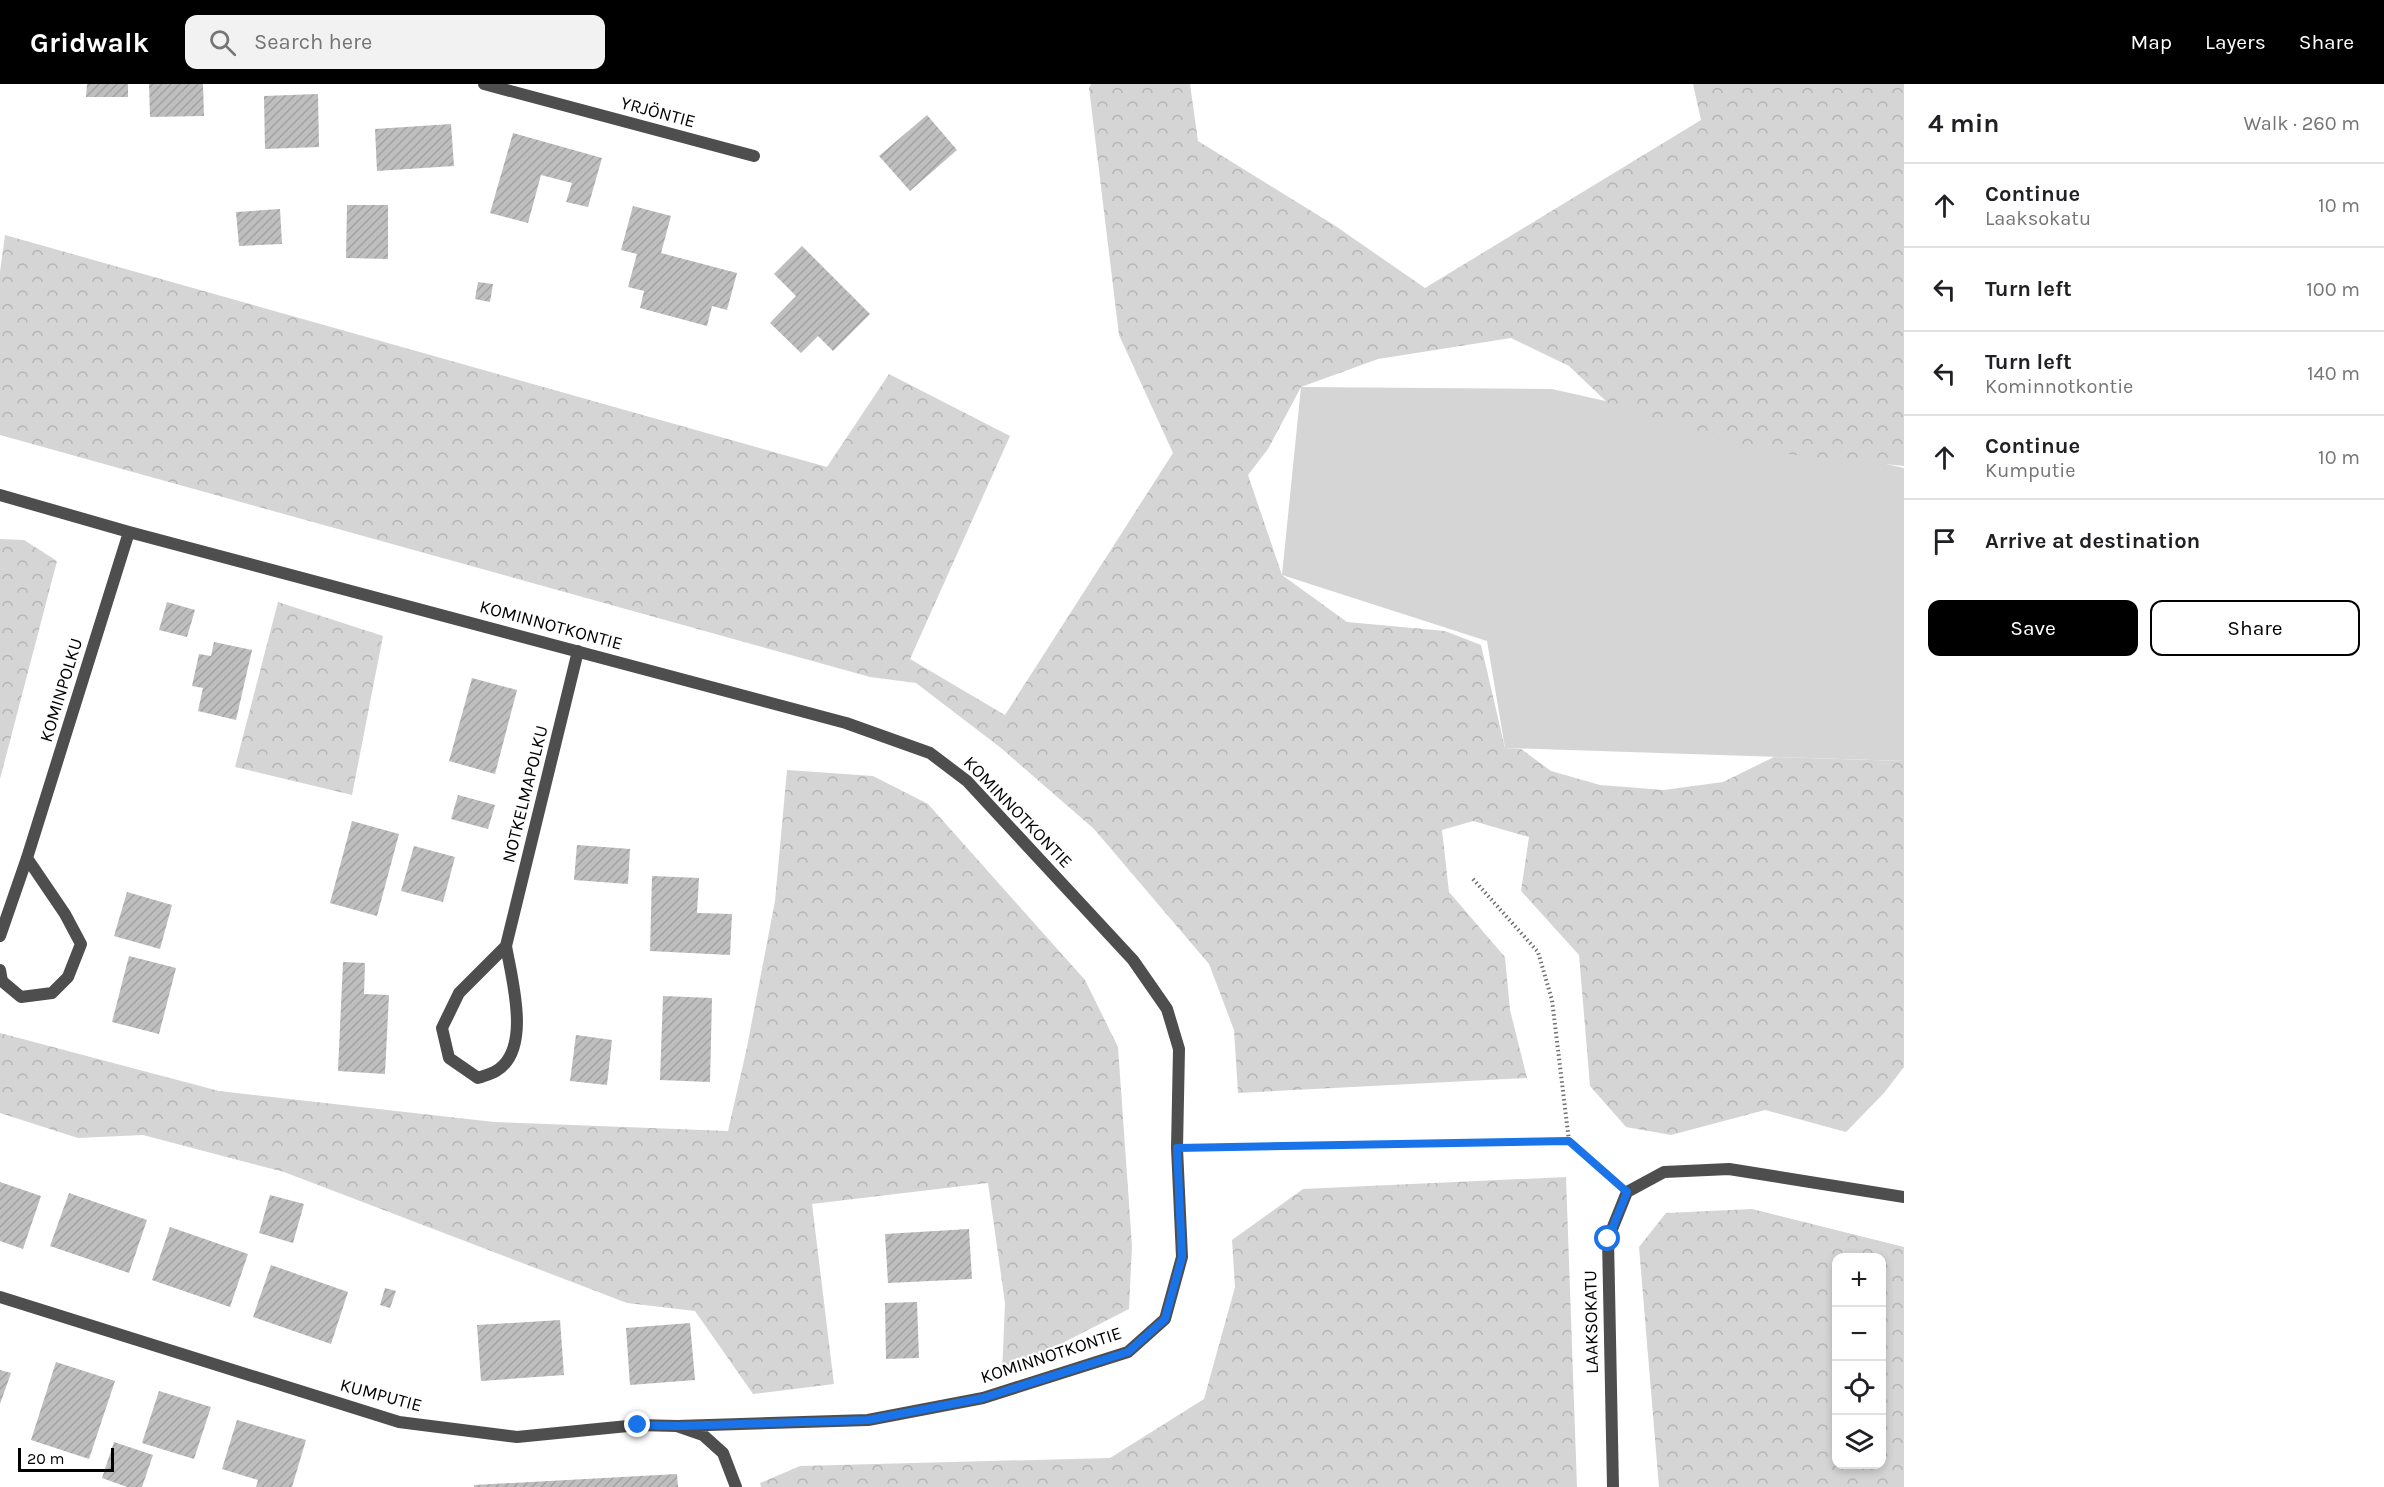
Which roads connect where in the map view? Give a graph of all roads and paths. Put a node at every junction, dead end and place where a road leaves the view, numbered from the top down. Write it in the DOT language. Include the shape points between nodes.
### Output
graph roads {
  1 [pos="484,84"];
  2 [pos="754,156"];
  3 [pos="0,495"];
  4 [pos="129,532"];
  5 [pos="578,651"];
  6 [pos="27,858"];
  7 [pos="1473,879"];
  8 [pos="0,936"];
  9 [pos="507,946"];
  10 [pos="0,969"];
  11 [pos="1569,1141"];
  12 [pos="1177,1148"];
  13 [pos="1627,1192"];
  14 [pos="1904,1197"];
  15 [pos="0,1297"];
  16 [pos="677,1426"];
  17 [pos="736,1487"];
  18 [pos="1612,1487"];
  1 -- 2 [label="street, YRJÖNTIE"];
  3 -- 4 [label="street, KOMINNOTKONTIE"];
  4 -- 5 [label="street, KOMINNOTKONTIE"];
  4 -- 6 [label="street, KOMINPOLKU"];
  5 -- 9 [label="street, NOTKELMAPOLKU"];
  5 -- 12 [label="street, KOMINNOTKONTIE" via="846,723 930,753 967,781 1133,960 1167,1009 1179,1048"];
  6 -- 8 [label="street, KOMINPOLKU"];
  6 -- 10 [label="street" via="66,914 81,944 68,977 52,993 21,997 2,981"];
  7 -- 11 [label="path" via="1538,951 1552,1000"];
  9 -- 9 [label="street, NOTKELMAPOLKU" via="459,993 442,1028 449,1058 478,1077 496,1071 514,1052 518,1012"];
  11 -- 12 [label="path"];
  11 -- 13 [label="path"];
  12 -- 16 [label="street, KOMINNOTKONTIE" via="1182,1257 1165,1319 1128,1352 983,1398 868,1420"];
  13 -- 14 [label="street" via="1664,1172 1729,1170"];
  13 -- 18 [label="street, LAAKSOKATU" via="1608,1239"];
  15 -- 16 [label="street, KUMPUTIE" via="399,1422 517,1437 638,1425"];
  16 -- 17 [label="street, KUMPUTIE" via="703,1435 723,1453"];
}
